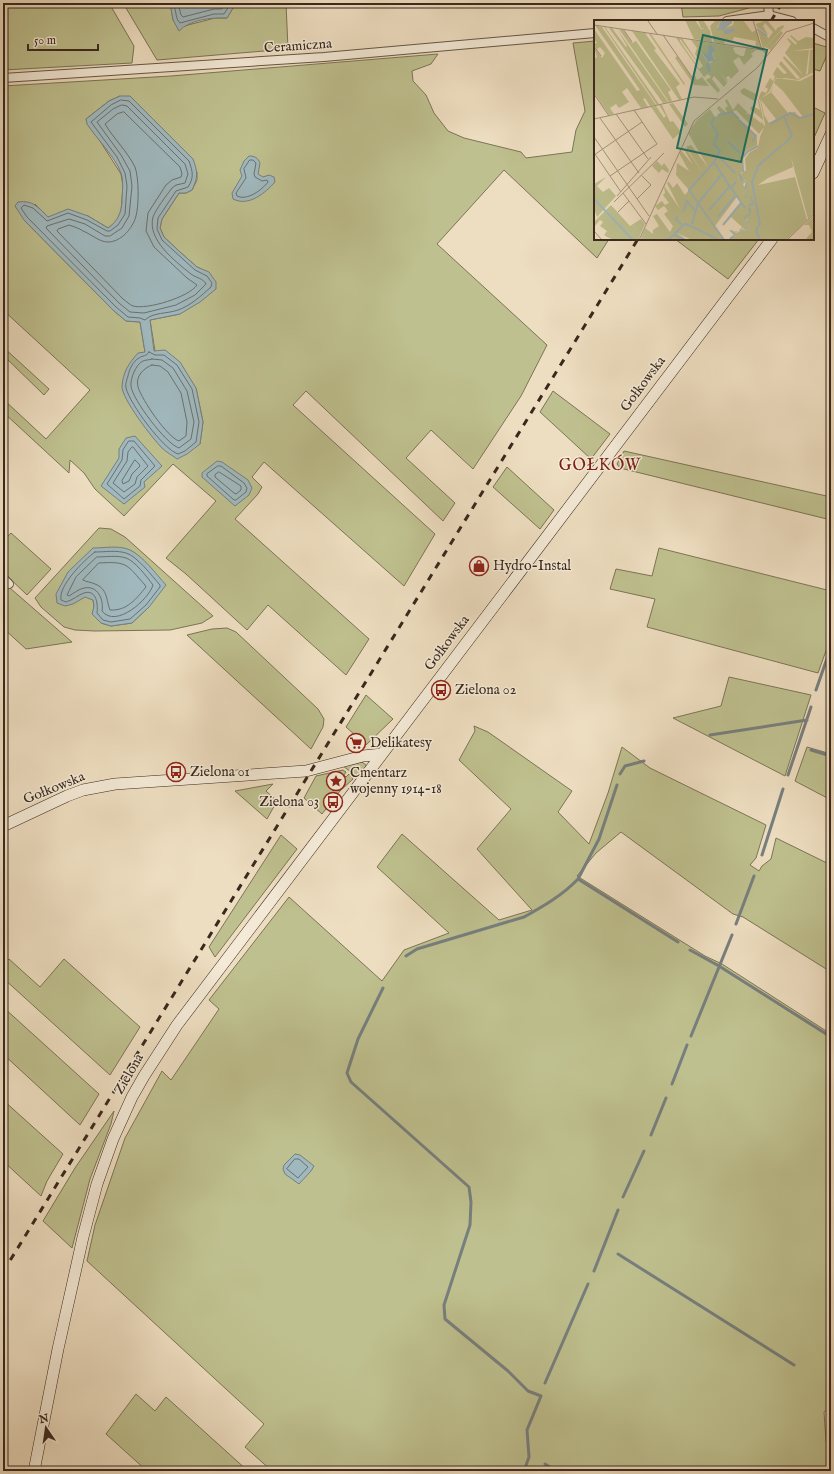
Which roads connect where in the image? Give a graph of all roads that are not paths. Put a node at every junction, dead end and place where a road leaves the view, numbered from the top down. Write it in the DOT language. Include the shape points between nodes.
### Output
graph roads {
  1 [pos="768,3"];
  2 [pos="769,15"];
  3 [pos="734,20"];
  4 [pos="788,20"];
  5 [pos="814,29"];
  6 [pos="594,33"];
  7 [pos="831,38"];
  8 [pos="3,78"];
  9 [pos="831,134"];
  10 [pos="814,171"];
  11 [pos="771,240"];
  12 [pos="382,754"];
  13 [pos="3,826"];
  14 [pos="34,1471"];
  1 -- 2 [label="street"];
  2 -- 3 [label="street"];
  2 -- 4 [label="street"];
  5 -- 7 [label="street"];
  6 -- 8 [label="street, Ceramiczna" via="324,57"];
  9 -- 10 [label="street"];
  11 -- 12 [label="street, Gołkowska"];
  12 -- 13 [label="street, Gołkowska" via="363,756 306,771 98,787 67,796"];
  12 -- 14 [label="street, Zielona" via="177,1026 132,1097 109,1149 83,1237"];
}
